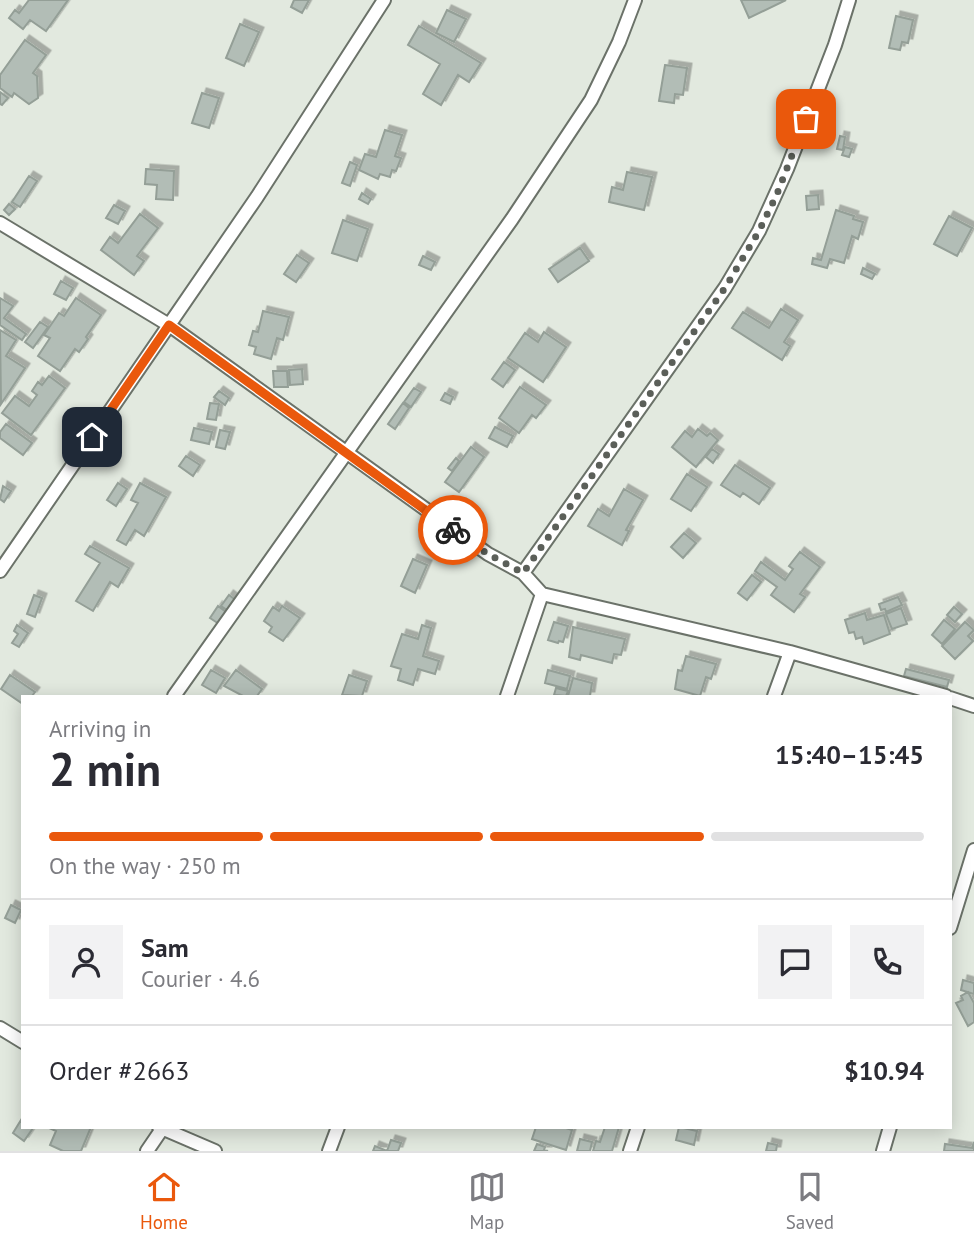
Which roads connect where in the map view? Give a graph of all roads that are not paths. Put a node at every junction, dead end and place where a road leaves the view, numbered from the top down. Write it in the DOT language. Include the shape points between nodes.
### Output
graph roads {
  1 [pos="384,0"];
  2 [pos="635,0"];
  3 [pos="849,0"];
  4 [pos="0,223"];
  5 [pos="169,325"];
  6 [pos="346,453"];
  7 [pos="0,571"];
  8 [pos="523,573"];
  9 [pos="542,594"];
  10 [pos="790,652"];
  11 [pos="175,695"];
  12 [pos="507,695"];
  13 [pos="774,695"];
  14 [pos="941,695"];
  15 [pos="952,698"];
  16 [pos="974,706"];
  17 [pos="974,850"];
  18 [pos="952,922"];
  19 [pos="0,1028"];
  20 [pos="21,1041"];
  21 [pos="160,1129"];
  22 [pos="163,1129"];
  23 [pos="337,1129"];
  24 [pos="637,1129"];
  25 [pos="889,1129"];
  26 [pos="147,1151"];
  27 [pos="215,1151"];
  28 [pos="329,1151"];
  29 [pos="630,1151"];
  30 [pos="883,1151"];
  1 -- 5 [label="street"];
  2 -- 6 [label="street" via="590,100 512,219"];
  3 -- 8 [label="street" via="787,169 759,231 725,288"];
  4 -- 5 [label="street"];
  5 -- 6 [label="street"];
  5 -- 7 [label="street"];
  6 -- 8 [label="street" via="488,554"];
  6 -- 11 [label="street"];
  8 -- 9 [label="street"];
  9 -- 10 [label="street"];
  9 -- 12 [label="street"];
  10 -- 13 [label="street"];
  10 -- 14 [label="street"];
  15 -- 16 [label="street"];
  17 -- 18 [label="street"];
  19 -- 20 [label="street"];
  21 -- 26 [label="street"];
  22 -- 27 [label="street"];
  23 -- 28 [label="street"];
  24 -- 29 [label="street"];
  25 -- 30 [label="street"];
}
